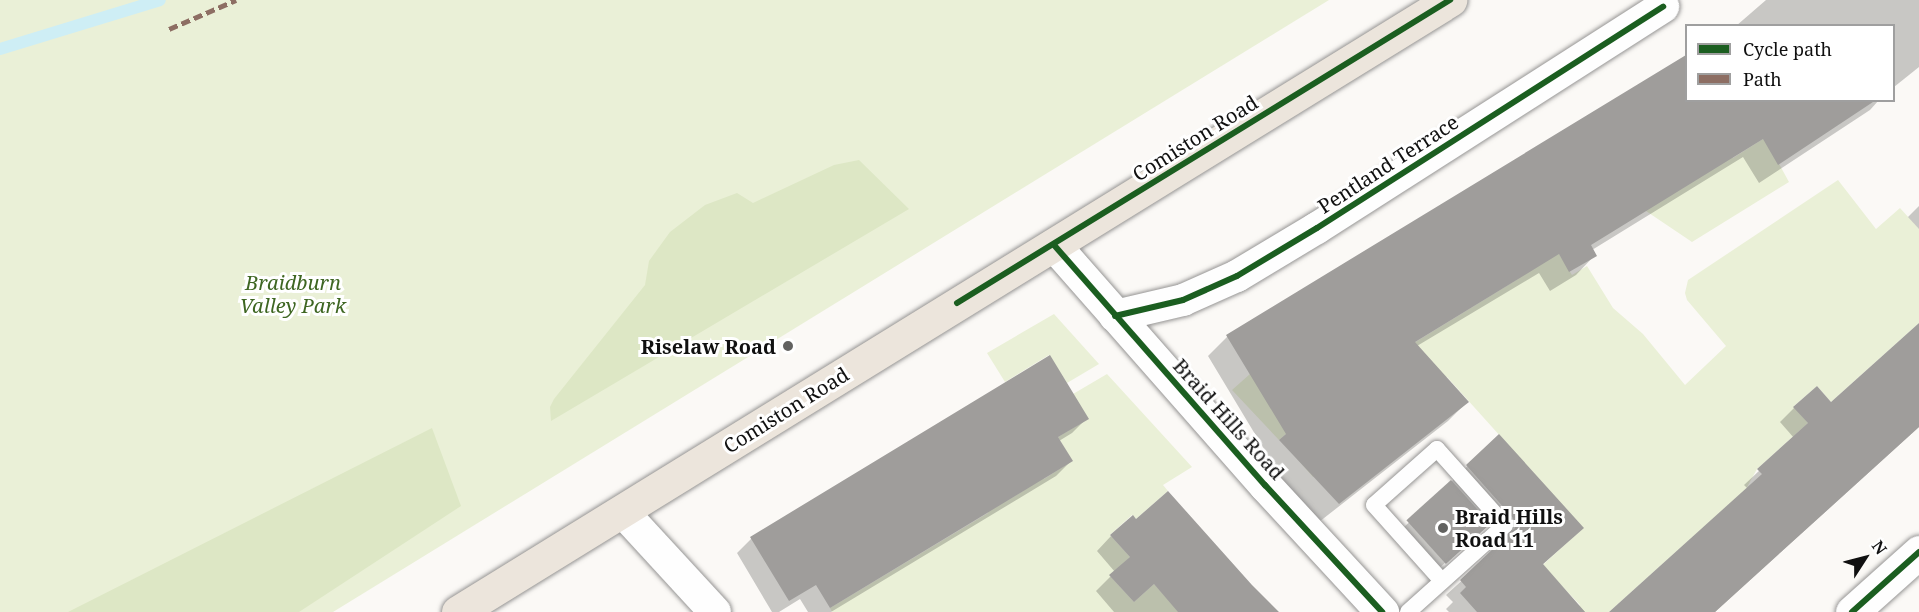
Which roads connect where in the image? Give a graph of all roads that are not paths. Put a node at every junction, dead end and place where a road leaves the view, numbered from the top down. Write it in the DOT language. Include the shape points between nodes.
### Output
graph roads {
  1 [pos="1450,0"];
  2 [pos="1663,7"];
  3 [pos="1054,245"];
  4 [pos="1115,316"];
  5 [pos="623,512"];
  6 [pos="1919,552"];
  7 [pos="1442,581"];
  8 [pos="458,612"];
  9 [pos="715,612"];
  10 [pos="1382,612"];
  11 [pos="1408,612"];
  12 [pos="1852,612"];
  1 -- 3 [label="main road, Comiston Road"];
  2 -- 4 [label="street, Pentland Terrace" via="1237,276 1183,300"];
  3 -- 4 [label="street, Braid Hills Road"];
  3 -- 5 [label="main road, Comiston Road"];
  4 -- 10 [label="street, Braid Hills Road"];
  5 -- 8 [label="main road, Comiston Road"];
  5 -- 9 [label="street"];
  6 -- 12 [label="street"];
  7 -- 7 [label="lane" via="1505,525 1437,449 1374,505"];
  7 -- 11 [label="lane"];
}
